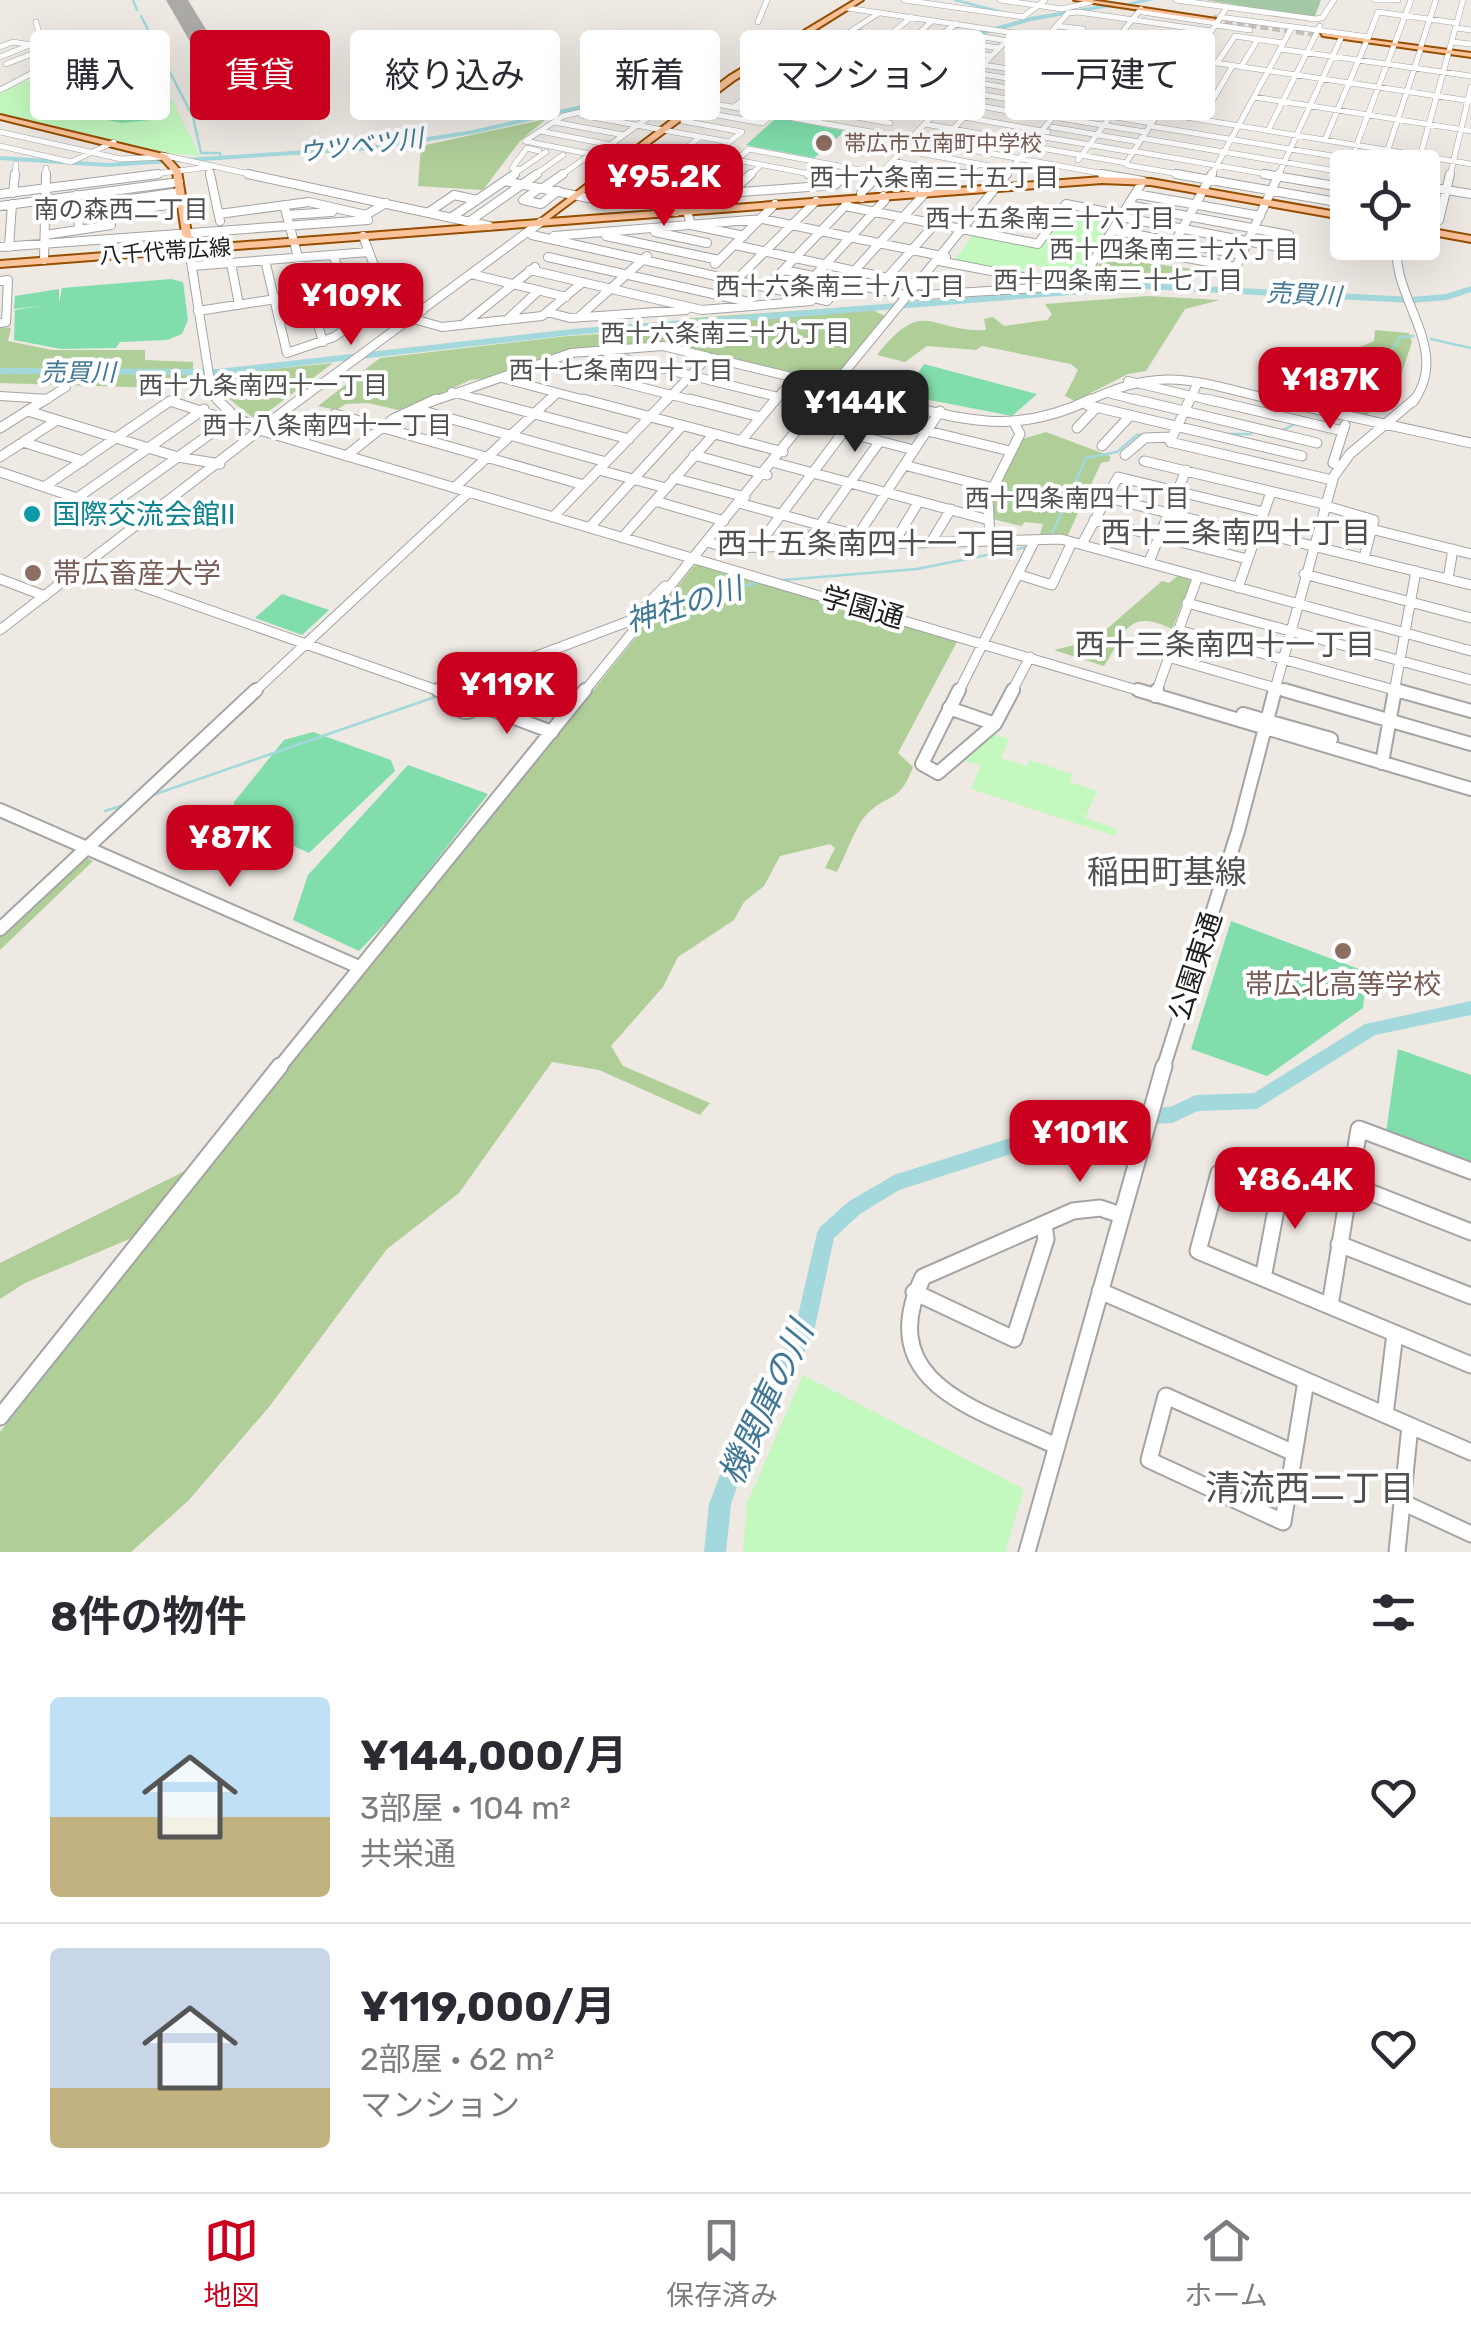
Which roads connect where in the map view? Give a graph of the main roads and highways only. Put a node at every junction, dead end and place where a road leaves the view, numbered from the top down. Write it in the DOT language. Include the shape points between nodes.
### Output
graph roads {
  1 [pos="863,0"];
  2 [pos="1073,0"];
  3 [pos="1090,1"];
  4 [pos="1146,5"];
  5 [pos="1216,21"];
  6 [pos="1320,33"];
  7 [pos="1471,54"];
  8 [pos="720,90"];
  9 [pos="0,117"];
  10 [pos="679,120"];
  11 [pos="683,120"];
  12 [pos="666,130"];
  13 [pos="1330,214"];
  14 [pos="546,222"];
  15 [pos="1440,232"];
  16 [pos="1470,235"];
  17 [pos="189,250"];
  18 [pos="0,264"];
  1 -- 8 [label="main road"];
  2 -- 3 [label="main road"];
  3 -- 4 [label="main road"];
  4 -- 5 [label="main road"];
  6 -- 7 [label="main road" via="1421,47 1453,38"];
  9 -- 17 [label="main road" via="114,142 173,173"];
  10 -- 12 [label="main road"];
  11 -- 12 [label="main road"];
  12 -- 14 [label="main road"];
  13 -- 14 [label="main road, 八千代帯広線" via="1144,181"];
  14 -- 17 [label="main road, 八千代帯広線"];
  15 -- 16 [label="main road"];
  17 -- 18 [label="main road, 八千代帯広線"];
}
